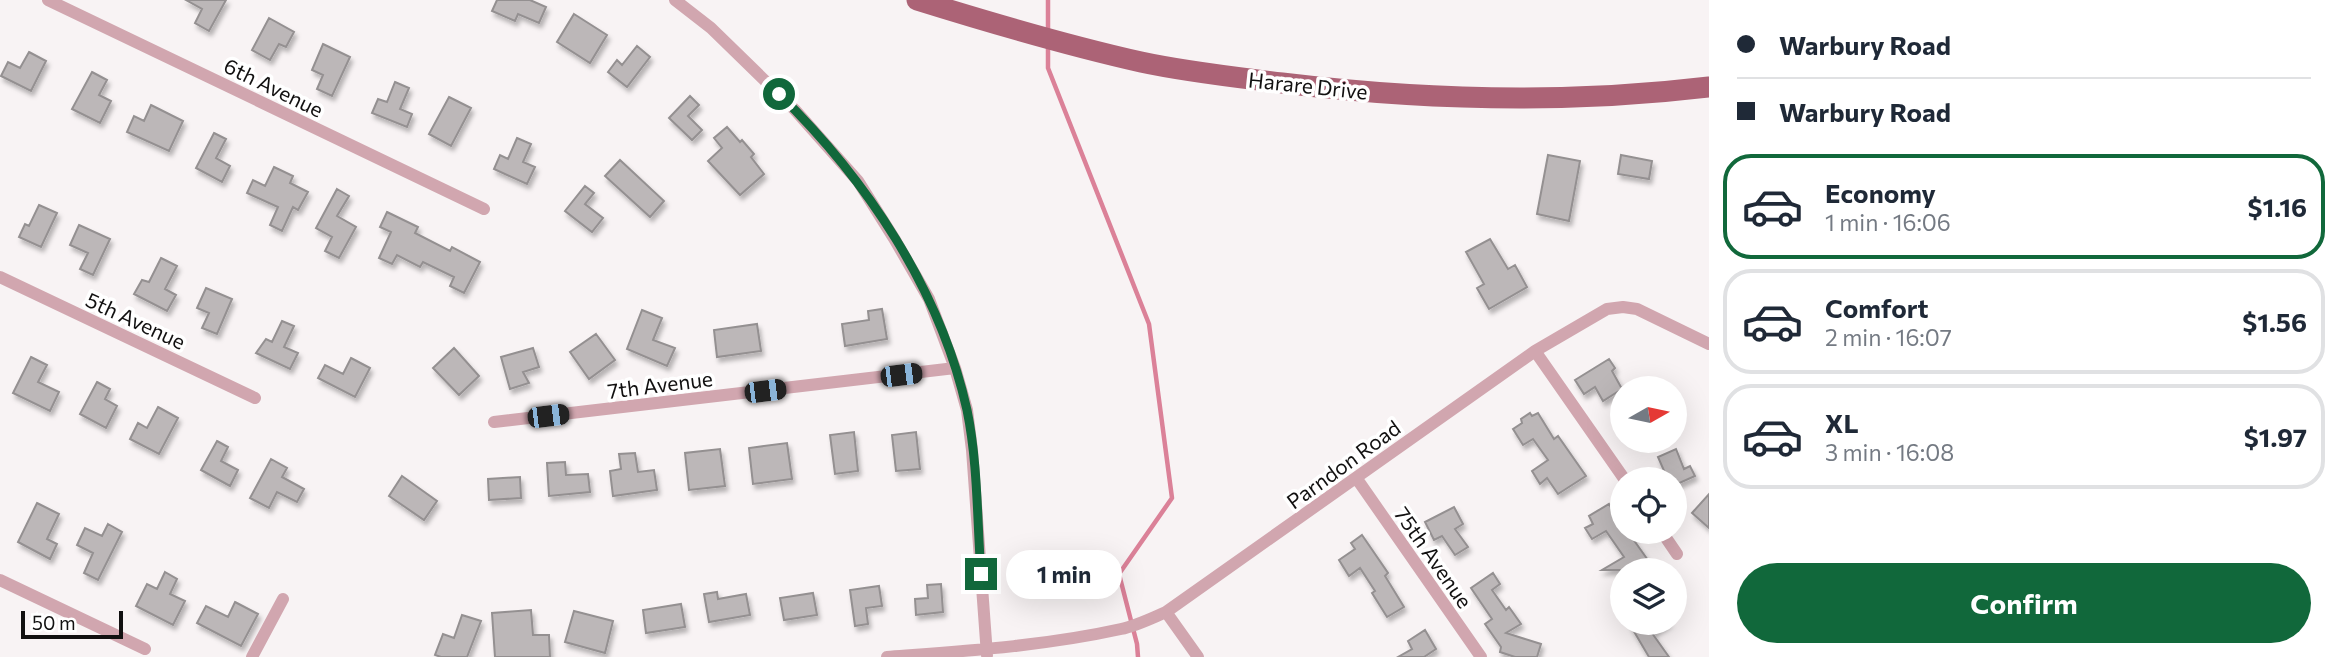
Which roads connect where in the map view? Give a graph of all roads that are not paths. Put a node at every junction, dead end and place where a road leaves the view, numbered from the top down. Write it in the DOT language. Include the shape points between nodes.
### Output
graph roads {
  1 [pos="48,0"];
  2 [pos="675,0"];
  3 [pos="917,0"];
  4 [pos="1709,87"];
  5 [pos="484,209"];
  6 [pos="0,277"];
  7 [pos="1709,344"];
  8 [pos="1535,351"];
  9 [pos="955,368"];
  10 [pos="256,398"];
  11 [pos="494,422"];
  12 [pos="1616,467"];
  13 [pos="1357,479"];
  14 [pos="1670,544"];
  15 [pos="1677,554"];
  16 [pos="0,580"];
  17 [pos="284,599"];
  18 [pos="1166,612"];
  19 [pos="145,649"];
  20 [pos="987,653"];
  21 [pos="252,657"];
  22 [pos="887,657"];
  23 [pos="1198,657"];
  24 [pos="1481,657"];
  1 -- 5 [label="street, 6th Avenue"];
  2 -- 9 [label="street" via="711,28 795,110 858,181 929,299"];
  3 -- 4 [label="main road, Harare Drive" via="1142,62 1352,91 1540,97"];
  6 -- 10 [label="street, 5th Avenue"];
  7 -- 8 [label="street, Parndon Road" via="1637,309 1623,307 1607,309"];
  8 -- 12 [label="street"];
  8 -- 13 [label="street, Parndon Road"];
  9 -- 11 [label="street, 7th Avenue"];
  9 -- 20 [label="street" via="972,450"];
  13 -- 18 [label="street, Parndon Road"];
  13 -- 24 [label="street, 75th Avenue"];
  14 -- 15 [label="street"];
  16 -- 19 [label="street"];
  17 -- 21 [label="street"];
  18 -- 20 [label="street, Parndon Road" via="1124,628"];
  18 -- 23 [label="street"];
  20 -- 22 [label="street, Parndon Road"];
}
